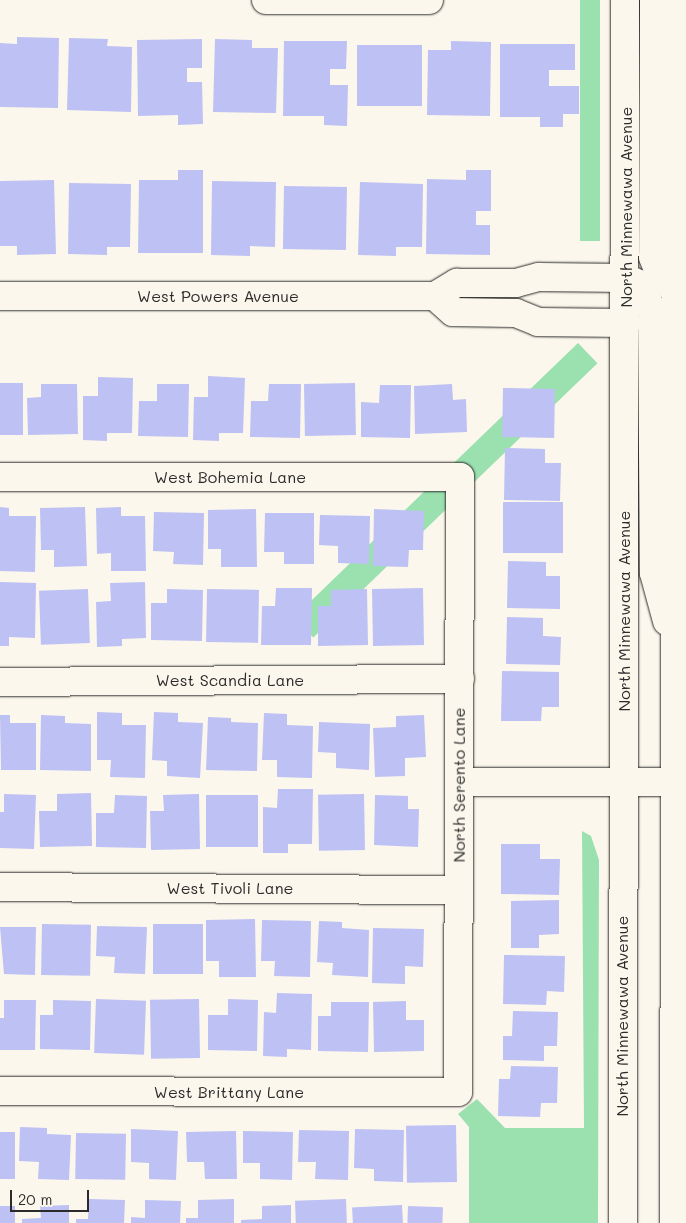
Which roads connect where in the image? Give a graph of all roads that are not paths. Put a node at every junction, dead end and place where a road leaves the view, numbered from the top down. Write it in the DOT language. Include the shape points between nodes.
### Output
graph roads {
  1 [pos="266,0"];
  2 [pos="429,0"];
  3 [pos="625,0"];
  4 [pos="654,0"];
  5 [pos="677,0"];
  6 [pos="681,257"];
  7 [pos="626,278"];
  8 [pos="516,283"];
  9 [pos="681,292"];
  10 [pos="0,296"];
  11 [pos="435,296"];
  12 [pos="516,313"];
  13 [pos="626,323"];
  14 [pos="0,477"];
  15 [pos="460,477"];
  16 [pos="677,656"];
  17 [pos="460,679"];
  18 [pos="0,682"];
  19 [pos="459,782"];
  20 [pos="622,782"];
  21 [pos="675,782"];
  22 [pos="0,886"];
  23 [pos="459,890"];
  24 [pos="0,1091"];
  25 [pos="458,1092"];
  26 [pos="622,1223"];
  27 [pos="674,1223"];
  1 -- 2 [label="street"];
  3 -- 7 [label="street, North Minnewawa Avenue"];
  4 -- 9 [label="street" via="653,257 660,275"];
  5 -- 6 [label="street"];
  6 -- 9 [label="street"];
  7 -- 8 [label="street" via="540,277"];
  7 -- 13 [label="street, North Minnewawa Avenue"];
  7 -- 16 [label="street" via="639,284 652,309 654,573"];
  8 -- 11 [label="street" via="457,283"];
  8 -- 12 [label="street"];
  9 -- 16 [label="street"];
  10 -- 11 [label="street, West Powers Avenue"];
  11 -- 12 [label="street" via="453,312"];
  12 -- 13 [label="street" via="538,322"];
  13 -- 20 [label="street, North Minnewawa Avenue"];
  14 -- 15 [label="street, West Bohemia Lane"];
  15 -- 17 [label="street, North Serento Lane"];
  16 -- 21 [label="street"];
  17 -- 18 [label="street, West Scandia Lane"];
  17 -- 19 [label="street, North Serento Lane"];
  19 -- 20 [label="street"];
  19 -- 23 [label="street, North Serento Lane"];
  20 -- 21 [label="street"];
  20 -- 26 [label="street, North Minnewawa Avenue"];
  21 -- 27 [label="street"];
  22 -- 23 [label="street, West Tivoli Lane"];
  23 -- 25 [label="street, North Serento Lane"];
  24 -- 25 [label="street, West Brittany Lane"];
}
